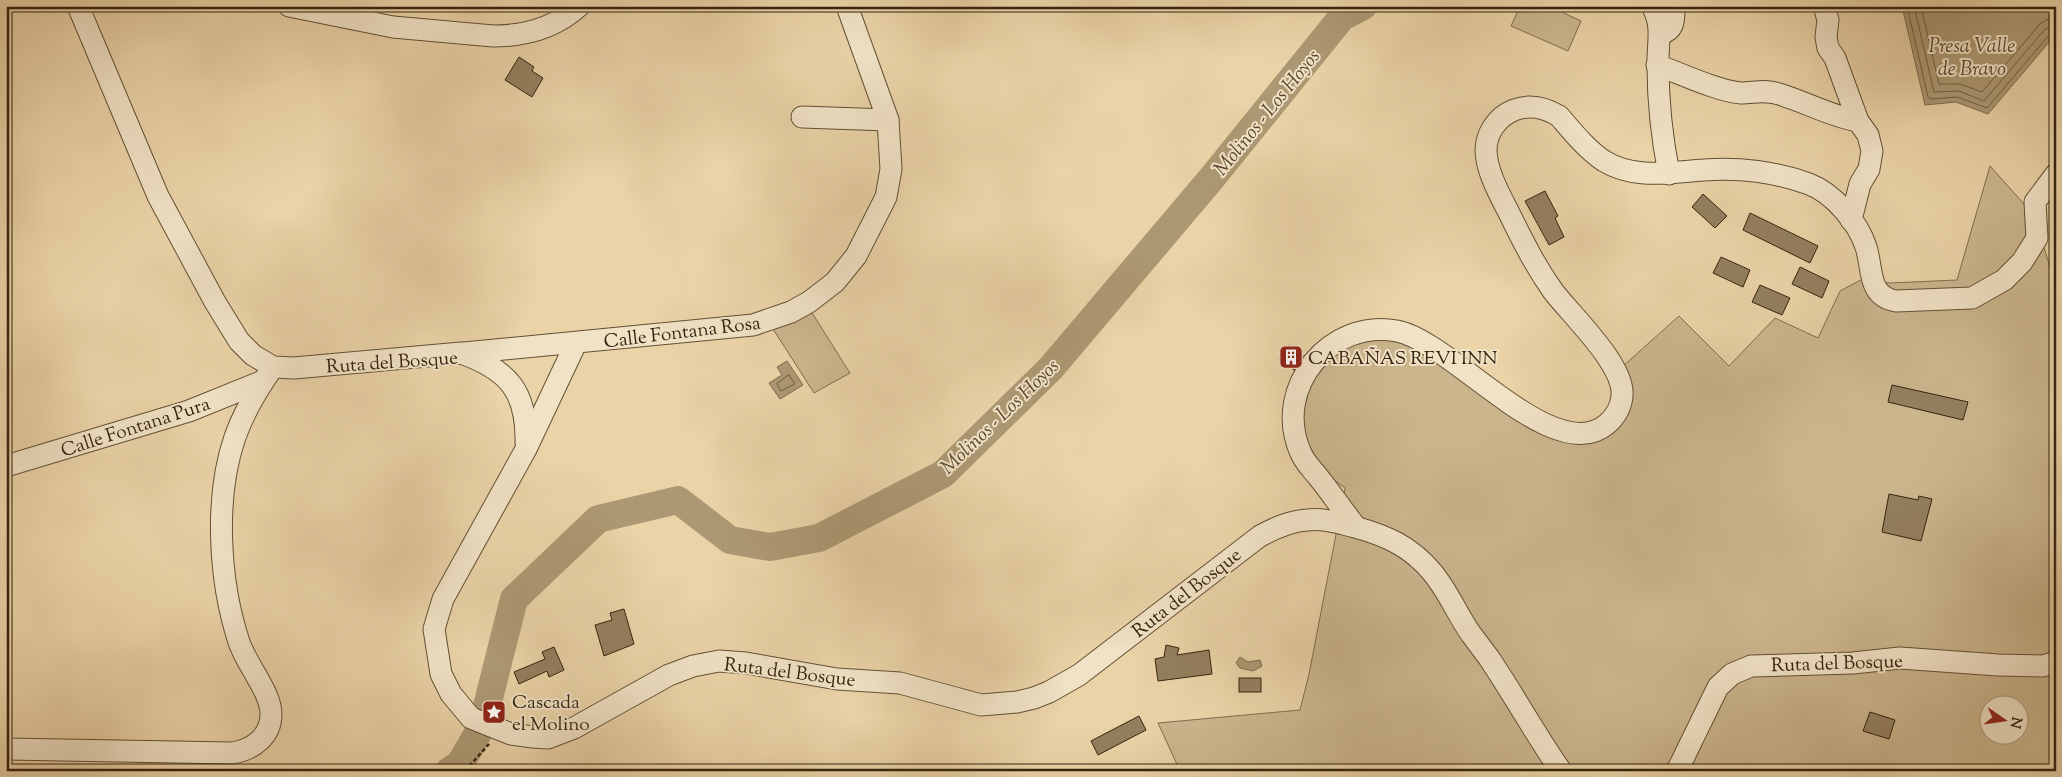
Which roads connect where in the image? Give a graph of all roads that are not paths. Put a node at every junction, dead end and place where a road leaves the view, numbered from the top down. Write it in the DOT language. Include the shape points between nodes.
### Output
graph roads {
  1 [pos="78,6"];
  2 [pos="289,6"];
  3 [pos="580,6"];
  4 [pos="848,6"];
  5 [pos="1652,6"];
  6 [pos="1674,6"];
  7 [pos="1824,6"];
  8 [pos="1660,34"];
  9 [pos="1658,65"];
  10 [pos="802,117"];
  11 [pos="888,120"];
  12 [pos="1858,121"];
  13 [pos="1669,174"];
  14 [pos="2056,174"];
  15 [pos="1851,220"];
  16 [pos="576,343"];
  17 [pos="461,353"];
  18 [pos="268,374"];
  19 [pos="526,448"];
  20 [pos="6,466"];
  21 [pos="1356,527"];
  22 [pos="2056,662"];
  23 [pos="6,749"];
  24 [pos="1560,771"];
  25 [pos="1677,771"];
  1 -- 18 [label="street" via="158,196 239,341"];
  2 -- 3 [label="street" via="392,27 493,36 541,29"];
  4 -- 11 [label="street, Calle Fontana Rosa"];
  5 -- 8 [label="street"];
  6 -- 8 [label="street" via="1672,27"];
  7 -- 12 [label="street" via="1828,20 1828,48"];
  8 -- 9 [label="street"];
  9 -- 12 [label="street" via="1721,88 1778,93 1840,118"];
  9 -- 13 [label="street" via="1662,136"];
  10 -- 11 [label="street"];
  11 -- 16 [label="street, Calle Fontana Rosa" via="891,169 886,197 856,256 835,282 816,298 791,312 753,325"];
  12 -- 15 [label="street" via="1868,135 1872,152"];
  13 -- 15 [label="street" via="1705,169 1772,174 1810,184 1831,197"];
  13 -- 21 [label="street" via="1627,170 1603,160 1559,116 1540,107 1511,111 1495,124 1486,153 1502,198 1528,254 1617,371 1622,388 1620,406 1610,421 1595,432 1567,433 1526,415 1411,335 1379,329 1347,336 1325,349 1306,370 1295,395 1293,423 1299,450 1306,462"];
  14 -- 15 [label="street" via="2036,202 2036,238 2022,262 2004,280 1972,298 1896,301 1885,298 1873,284 1866,246"];
  16 -- 17 [label="street, Calle Fontana Rosa"];
  16 -- 19 [label="street"];
  17 -- 18 [label="street, Ruta del Bosque" via="307,367"];
  17 -- 19 [label="street, Ruta del Bosque" via="504,376 518,394 526,416"];
  18 -- 20 [label="street, Calle Fontana Pura" via="189,411"];
  18 -- 23 [label="street" via="236,436 226,474 222,522 223,573 239,644 270,705 270,722 262,738 249,748 232,753"];
  19 -- 21 [label="street, Ruta del Bosque" via="443,599 434,629 442,674 451,694 490,734 548,738 574,728 681,670 719,661 837,679 900,683 981,705 1016,702 1049,692 1078,675 1247,544 1274,528 1314,519 1338,521"];
  21 -- 24 [label="street, Ruta del Bosque" via="1398,542 1434,574"];
  22 -- 25 [label="street, Ruta del Bosque" via="2043,666 1998,665 1900,658 1853,664 1746,668 1732,674 1718,687"];
}
